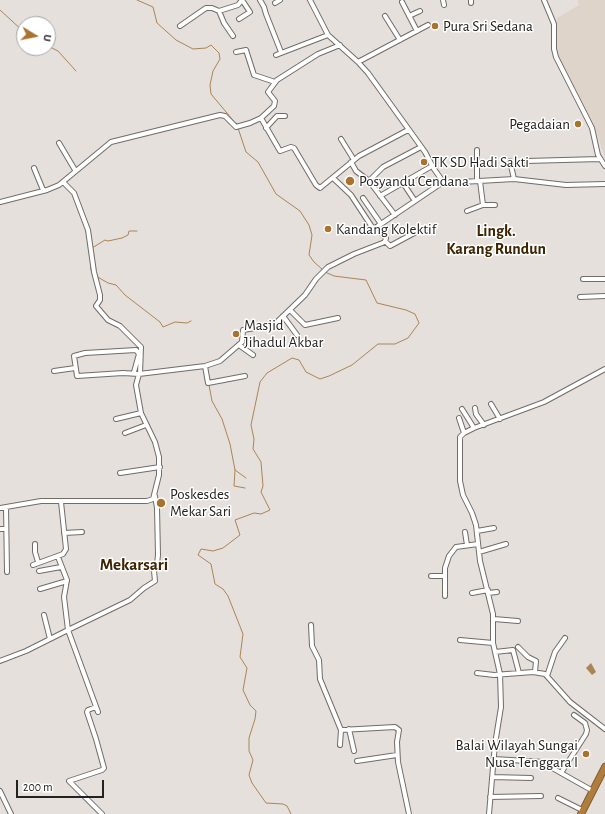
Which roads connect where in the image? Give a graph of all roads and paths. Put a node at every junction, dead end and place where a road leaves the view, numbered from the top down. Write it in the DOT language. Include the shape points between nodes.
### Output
graph roads {
  1 [pos="242,0"];
  2 [pos="260,0"];
  3 [pos="280,0"];
  4 [pos="310,0"];
  5 [pos="544,0"];
  6 [pos="402,2"];
  7 [pos="275,3"];
  8 [pos="219,11"];
  9 [pos="420,11"];
  10 [pos="385,16"];
  11 [pos="409,16"];
  12 [pos="239,19"];
  13 [pos="428,25"];
  14 [pos="180,26"];
  15 [pos="418,31"];
  16 [pos="328,35"];
  17 [pos="233,36"];
  18 [pos="400,40"];
  19 [pos="340,45"];
  20 [pos="236,52"];
  21 [pos="281,52"];
  22 [pos="276,55"];
  23 [pos="358,62"];
  24 [pos="276,82"];
  25 [pos="285,116"];
  26 [pos="261,118"];
  27 [pos="266,128"];
  28 [pos="408,130"];
  29 [pos="341,140"];
  30 [pos="59,143"];
  31 [pos="421,147"];
  32 [pos="477,150"];
  33 [pos="600,159"];
  34 [pos="353,161"];
  35 [pos="510,161"];
  36 [pos="526,161"];
  37 [pos="605,165"];
  38 [pos="432,166"];
  39 [pos="34,168"];
  40 [pos="75,170"];
  41 [pos="332,178"];
  42 [pos="514,179"];
  43 [pos="369,181"];
  44 [pos="479,181"];
  45 [pos="63,182"];
  46 [pos="444,182"];
  47 [pos="403,183"];
  48 [pos="605,184"];
  49 [pos="43,190"];
  50 [pos="380,196"];
  51 [pos="363,198"];
  52 [pos="415,201"];
  53 [pos="0,202"];
  54 [pos="495,205"];
  55 [pos="483,206"];
  56 [pos="467,211"];
  57 [pos="395,215"];
  58 [pos="381,224"];
  59 [pos="377,228"];
  60 [pos="418,231"];
  61 [pos="385,241"];
  62 [pos="583,279"];
  63 [pos="605,279"];
  64 [pos="605,296"];
  65 [pos="580,297"];
  66 [pos="290,310"];
  67 [pos="284,316"];
  68 [pos="338,318"];
  69 [pos="297,335"];
  70 [pos="239,345"];
  71 [pos="253,355"];
  72 [pos="205,366"];
  73 [pos="75,368"];
  74 [pos="605,369"];
  75 [pos="54,371"];
  76 [pos="134,372"];
  77 [pos="139,374"];
  78 [pos="245,376"];
  79 [pos="491,404"];
  80 [pos="462,408"];
  81 [pos="475,408"];
  82 [pos="141,413"];
  83 [pos="459,418"];
  84 [pos="116,419"];
  85 [pos="500,419"];
  86 [pos="146,425"];
  87 [pos="484,425"];
  88 [pos="474,428"];
  89 [pos="125,433"];
  90 [pos="464,433"];
  91 [pos="160,467"];
  92 [pos="120,473"];
  93 [pos="155,496"];
  94 [pos="61,502"];
  95 [pos="6,506"];
  96 [pos="0,508"];
  97 [pos="494,528"];
  98 [pos="0,529"];
  99 [pos="6,529"];
  100 [pos="476,531"];
  101 [pos="64,532"];
  102 [pos="82,532"];
  103 [pos="465,532"];
  104 [pos="35,544"];
  105 [pos="478,544"];
  106 [pos="506,544"];
  107 [pos="467,545"];
  108 [pos="479,552"];
  109 [pos="58,557"];
  110 [pos="38,562"];
  111 [pos="33,565"];
  112 [pos="61,566"];
  113 [pos="39,571"];
  114 [pos="7,572"];
  115 [pos="431,576"];
  116 [pos="445,576"];
  117 [pos="67,581"];
  118 [pos="40,589"];
  119 [pos="488,592"];
  120 [pos="497,592"];
  121 [pos="472,593"];
  122 [pos="445,596"];
  123 [pos="44,615"];
  124 [pos="494,619"];
  125 [pos="518,621"];
  126 [pos="311,625"];
  127 [pos="68,630"];
  128 [pos="566,638"];
  129 [pos="50,640"];
  130 [pos="460,640"];
  131 [pos="493,643"];
  132 [pos="518,647"];
  133 [pos="495,652"];
  134 [pos="0,661"];
  135 [pos="535,672"];
  136 [pos="477,673"];
  137 [pos="519,673"];
  138 [pos="500,674"];
  139 [pos="547,676"];
  140 [pos="96,707"];
  141 [pos="98,712"];
  142 [pos="574,715"];
  143 [pos="605,729"];
  144 [pos="341,730"];
  145 [pos="349,730"];
  146 [pos="340,745"];
  147 [pos="354,751"];
  148 [pos="397,755"];
  149 [pos="494,759"];
  150 [pos="357,761"];
  151 [pos="543,762"];
  152 [pos="605,768"];
  153 [pos="554,770"];
  154 [pos="561,773"];
  155 [pos="492,777"];
  156 [pos="531,778"];
  157 [pos="0,790"];
  158 [pos="593,791"];
  159 [pos="542,796"];
  160 [pos="490,797"];
  161 [pos="558,798"];
  162 [pos="582,812"];
  163 [pos="11,814"];
  164 [pos="102,814"];
  165 [pos="409,814"];
  166 [pos="489,814"];
  1 -- 8 [label="street" via="238,5"];
  1 -- 12 [label="street" via="252,14"];
  2 -- 21 [label="street"];
  3 -- 7 [label="street"];
  4 -- 16 [label="street"];
  5 -- 33 [label="street" via="554,24 556,57 593,130"];
  6 -- 11 [label="street"];
  8 -- 14 [label="street" via="206,8"];
  8 -- 17 [label="street"];
  9 -- 11 [label="street"];
  10 -- 18 [label="street"];
  11 -- 15 [label="street"];
  13 -- 15 [label="street"];
  15 -- 18 [label="street"];
  16 -- 19 [label="street"];
  16 -- 21 [label="street"];
  18 -- 23 [label="street"];
  19 -- 23 [label="street"];
  19 -- 24 [label="street" via="318,54"];
  20 -- 24 [label="street" via="246,50 254,75"];
  21 -- 22 [label="street"];
  23 -- 28 [label="street"];
  24 -- 26 [label="street" via="268,92 275,104"];
  25 -- 27 [label="street" via="277,116"];
  26 -- 27 [label="street"];
  26 -- 40 [label="street" via="238,127 225,116 219,115 120,140 110,143"];
  27 -- 41 [label="street" via="280,151 295,148 319,188"];
  28 -- 31 [label="street"];
  28 -- 34 [label="street"];
  29 -- 34 [label="street"];
  30 -- 40 [label="street"];
  31 -- 38 [label="street"];
  31 -- 43 [label="street" via="383,167"];
  32 -- 44 [label="street"];
  33 -- 36 [label="street"];
  33 -- 37 [label="street"];
  34 -- 41 [label="street"];
  34 -- 43 [label="street" via="356,171"];
  35 -- 42 [label="street"];
  38 -- 46 [label="street"];
  38 -- 47 [label="street"];
  39 -- 49 [label="street"];
  40 -- 45 [label="street"];
  41 -- 59 [label="street" via="351,195 372,227"];
  42 -- 44 [label="street"];
  42 -- 48 [label="street" via="571,185"];
  43 -- 50 [label="street"];
  44 -- 46 [label="street"];
  44 -- 55 [label="street"];
  45 -- 49 [label="street"];
  45 -- 77 [label="street" via="74,193 88,230 100,295 96,306 108,320 120,326 141,347"];
  46 -- 52 [label="street"];
  47 -- 50 [label="street"];
  47 -- 52 [label="street"];
  49 -- 53 [label="street"];
  50 -- 57 [label="street"];
  51 -- 58 [label="street"];
  52 -- 57 [label="street"];
  54 -- 55 [label="street"];
  55 -- 56 [label="street"];
  57 -- 58 [label="street"];
  58 -- 59 [label="street"];
  59 -- 61 [label="street" via="385,237"];
  60 -- 61 [label="street" via="390,246"];
  61 -- 66 [label="street" via="328,267 306,295"];
  62 -- 63 [label="street"];
  64 -- 65 [label="street"];
  66 -- 67 [label="street"];
  66 -- 68 [label="street" via="305,325"];
  67 -- 69 [label="street"];
  67 -- 70 [label="street" via="268,326 244,330"];
  70 -- 71 [label="street"];
  70 -- 72 [label="street" via="216,363"];
  72 -- 77 [label="street"];
  72 -- 78 [label="street" via="209,382"];
  73 -- 75 [label="street"];
  73 -- 76 [label="street" via="77,376"];
  73 -- 76 [label="street" via="74,355 136,350 138,354"];
  74 -- 85 [label="street" via="544,402"];
  76 -- 77 [label="street"];
  77 -- 82 [label="street" via="136,385"];
  79 -- 85 [label="street"];
  80 -- 88 [label="street"];
  81 -- 87 [label="street"];
  82 -- 84 [label="street"];
  82 -- 86 [label="street"];
  83 -- 90 [label="street"];
  85 -- 87 [label="street"];
  86 -- 89 [label="street"];
  86 -- 91 [label="street" via="157,448"];
  87 -- 88 [label="street"];
  88 -- 90 [label="street"];
  90 -- 100 [label="street" via="460,439 460,481 463,495 475,519"];
  91 -- 92 [label="street"];
  91 -- 93 [label="street"];
  93 -- 94 [label="street" via="147,501"];
  93 -- 127 [label="street" via="158,555 154,571 155,581 130,600"];
  94 -- 95 [label="street" via="30,502"];
  94 -- 101 [label="street"];
  95 -- 96 [label="street"];
  95 -- 99 [label="street"];
  97 -- 100 [label="street"];
  98 -- 99 [label="street"];
  99 -- 114 [label="street"];
  100 -- 105 [label="street"];
  101 -- 102 [label="street"];
  101 -- 109 [label="street" via="66,549"];
  103 -- 107 [label="street"];
  104 -- 110 [label="street"];
  105 -- 107 [label="street"];
  105 -- 108 [label="street"];
  106 -- 108 [label="street"];
  107 -- 116 [label="street" via="456,547 452,551 447,559"];
  108 -- 119 [label="street"];
  109 -- 110 [label="street"];
  109 -- 112 [label="street"];
  110 -- 111 [label="street"];
  112 -- 113 [label="street"];
  112 -- 117 [label="street"];
  115 -- 116 [label="street"];
  116 -- 122 [label="street"];
  117 -- 118 [label="street"];
  117 -- 127 [label="street" via="64,597"];
  119 -- 120 [label="street"];
  119 -- 121 [label="street"];
  119 -- 124 [label="street"];
  123 -- 129 [label="street"];
  124 -- 125 [label="street"];
  124 -- 131 [label="street"];
  126 -- 144 [label="street" via="312,646 319,660 320,679"];
  127 -- 129 [label="street"];
  127 -- 140 [label="street"];
  128 -- 139 [label="street" via="555,652"];
  129 -- 134 [label="street"];
  130 -- 131 [label="street"];
  131 -- 133 [label="street"];
  132 -- 135 [label="street" via="536,661"];
  133 -- 137 [label="street" via="513,650"];
  133 -- 138 [label="street"];
  135 -- 137 [label="street"];
  135 -- 139 [label="street"];
  136 -- 138 [label="street"];
  137 -- 138 [label="street"];
  138 -- 149 [label="street" via="501,707"];
  139 -- 143 [label="street" via="570,702"];
  140 -- 141 [label="street"];
  140 -- 164 [label="street" via="86,712 104,768 69,782"];
  142 -- 154 [label="street" via="585,724 587,730"];
  144 -- 145 [label="street"];
  144 -- 146 [label="street"];
  145 -- 147 [label="street"];
  145 -- 148 [label="street" via="397,728 400,733"];
  148 -- 150 [label="street"];
  148 -- 165 [label="street"];
  149 -- 151 [label="street"];
  149 -- 155 [label="street"];
  152 -- 158 [label="highway"];
  153 -- 154 [label="street"];
  154 -- 158 [label="street"];
  155 -- 156 [label="street"];
  155 -- 160 [label="street"];
  157 -- 163 [label="street"];
  158 -- 162 [label="highway"];
  159 -- 160 [label="street"];
  160 -- 166 [label="street"];
  161 -- 162 [label="street"];
}
